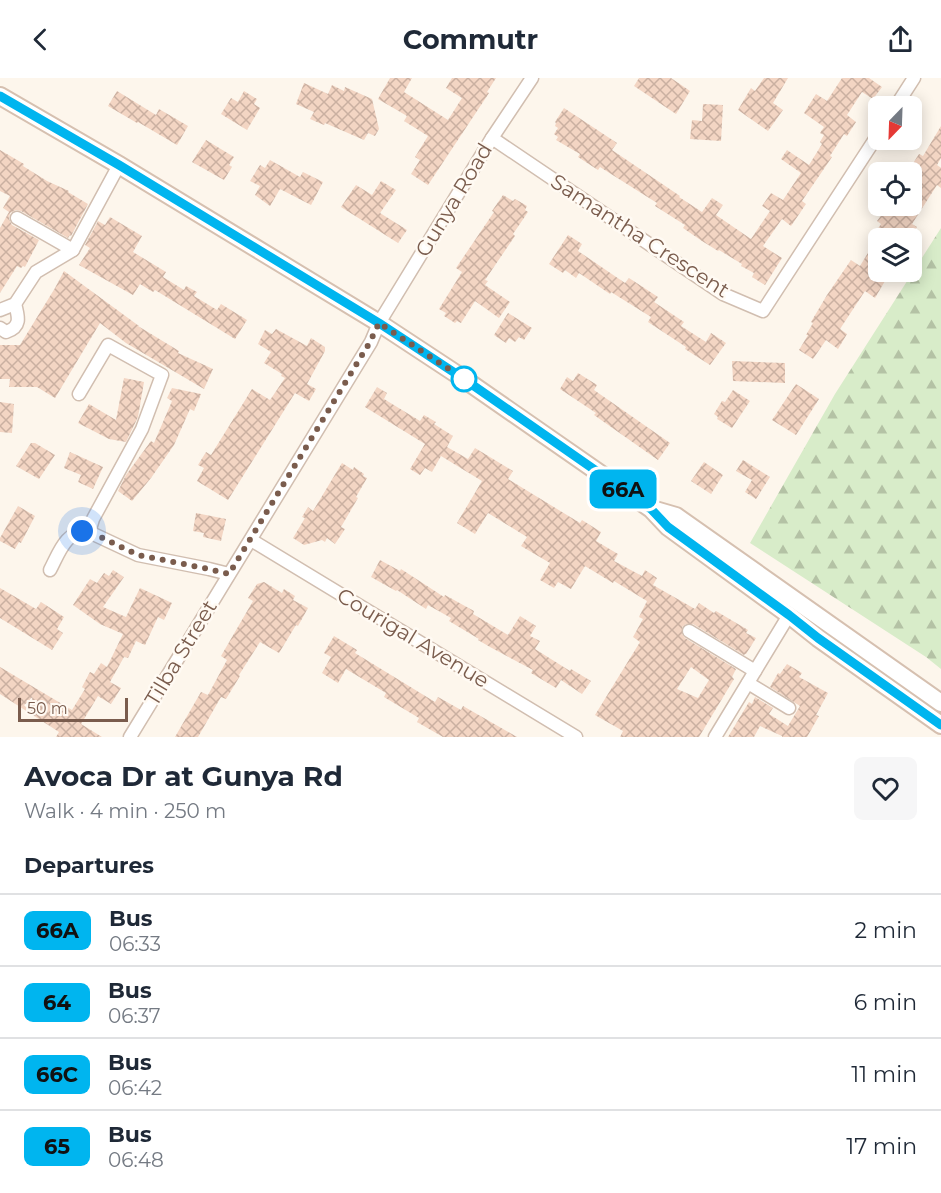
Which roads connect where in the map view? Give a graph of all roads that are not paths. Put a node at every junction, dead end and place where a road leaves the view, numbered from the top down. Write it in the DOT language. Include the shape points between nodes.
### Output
graph roads {
  1 [pos="532,78"];
  2 [pos="914,78"];
  3 [pos="0,96"];
  4 [pos="902,96"];
  5 [pos="492,138"];
  6 [pos="868,150"];
  7 [pos="119,165"];
  8 [pos="17,218"];
  9 [pos="73,250"];
  10 [pos="15,304"];
  11 [pos="0,310"];
  12 [pos="379,323"];
  13 [pos="0,328"];
  14 [pos="79,394"];
  15 [pos="651,509"];
  16 [pos="90,532"];
  17 [pos="250,540"];
  18 [pos="50,570"];
  19 [pos="229,574"];
  20 [pos="789,615"];
  21 [pos="689,631"];
  22 [pos="755,671"];
  23 [pos="748,683"];
  24 [pos="941,703"];
  25 [pos="789,708"];
  26 [pos="941,725"];
  27 [pos="130,737"];
  28 [pos="576,737"];
  29 [pos="715,737"];
  1 -- 5 [label="street, Gunya Road"];
  2 -- 4 [label="street"];
  3 -- 7 [label="main road"];
  5 -- 6 [label="street, Samantha Crescent" via="723,294 763,311"];
  5 -- 12 [label="street, Gunya Road"];
  7 -- 9 [label="street"];
  7 -- 12 [label="main road"];
  8 -- 9 [label="street"];
  9 -- 10 [label="street" via="36,272"];
  10 -- 11 [label="street"];
  10 -- 13 [label="street" via="18,315 14,329 6,332"];
  12 -- 15 [label="main road"];
  12 -- 17 [label="street, Tilba Street"];
  14 -- 16 [label="street" via="108,345 162,375 142,429 93,519"];
  15 -- 20 [label="main road" via="668,527"];
  15 -- 24 [label="main road" via="676,516"];
  16 -- 18 [label="street" via="82,531 68,539"];
  16 -- 19 [label="street" via="138,555"];
  17 -- 19 [label="street, Tilba Street"];
  17 -- 28 [label="street, Courigal Avenue"];
  19 -- 27 [label="street, Tilba Street"];
  20 -- 22 [label="street"];
  20 -- 26 [label="main road"];
  21 -- 22 [label="street"];
  22 -- 23 [label="street"];
  23 -- 25 [label="street"];
  23 -- 29 [label="street"];
}
